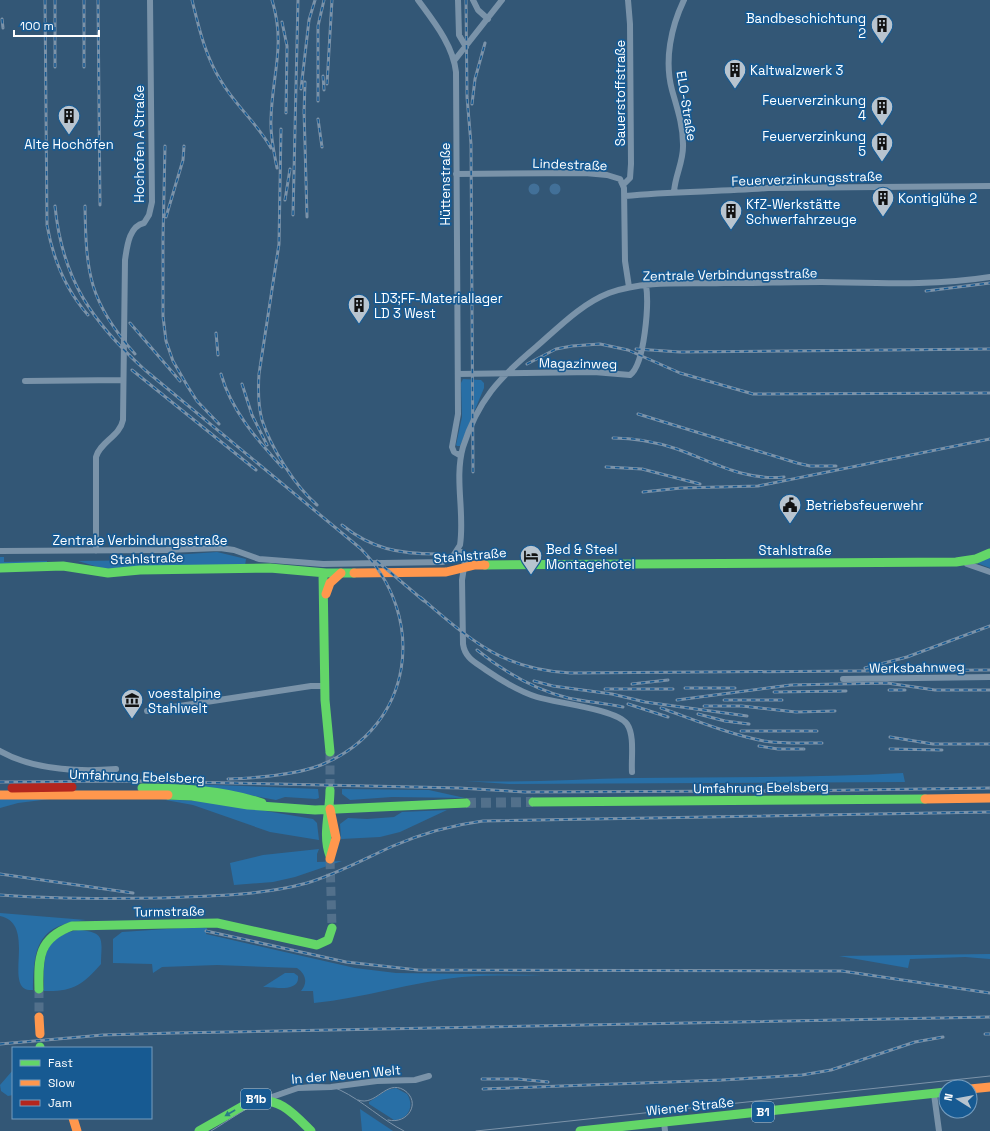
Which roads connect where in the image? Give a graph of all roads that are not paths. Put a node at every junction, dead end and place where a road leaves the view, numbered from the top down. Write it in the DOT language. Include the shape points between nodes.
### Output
graph roads {
  1 [pos="150,0"];
  2 [pos="418,0"];
  3 [pos="458,0"];
  4 [pos="473,0"];
  5 [pos="502,0"];
  6 [pos="628,0"];
  7 [pos="684,0"];
  8 [pos="488,19"];
  9 [pos="466,47"];
  10 [pos="454,61"];
  11 [pos="456,174"];
  12 [pos="624,184"];
  13 [pos="990,186"];
  14 [pos="674,192"];
  15 [pos="625,196"];
  16 [pos="990,277"];
  17 [pos="646,285"];
  18 [pos="629,287"];
  19 [pos="458,374"];
  20 [pos="504,374"];
  21 [pos="123,380"];
  22 [pos="25,382"];
  23 [pos="461,456"];
  24 [pos="458,550"];
  25 [pos="0,551"];
  26 [pos="96,551"];
  27 [pos="990,553"];
  28 [pos="966,561"];
  29 [pos="0,568"];
  30 [pos="464,568"];
  31 [pos="323,569"];
  32 [pos="990,572"];
  33 [pos="341,573"];
  34 [pos="324,604"];
  35 [pos="990,677"];
  36 [pos="843,679"];
  37 [pos="325,686"];
  38 [pos="147,711"];
  39 [pos="0,751"];
  40 [pos="330,752"];
  41 [pos="116,769"];
  42 [pos="632,772"];
  43 [pos="0,788"];
  44 [pos="330,790"];
  45 [pos="0,795"];
  46 [pos="990,798"];
  47 [pos="533,802"];
  48 [pos="466,803"];
  49 [pos="272,806"];
  50 [pos="330,809"];
  51 [pos="330,858"];
  52 [pos="332,928"];
  53 [pos="39,989"];
  54 [pos="40,1017"];
  55 [pos="40,1034"];
  56 [pos="429,1076"];
  57 [pos="990,1087"];
  58 [pos="978,1088"];
  59 [pos="938,1093"];
  60 [pos="934,1094"];
  61 [pos="266,1099"];
  62 [pos="73,1119"];
  63 [pos="665,1127"];
  64 [pos="77,1131"];
  65 [pos="199,1131"];
  66 [pos="311,1131"];
  67 [pos="580,1131"];
  68 [pos="939,1131"];
  1 -- 21 [label="street, Hochofen A Straße" via="152,202 149,215 144,223 136,228 127,246"];
  2 -- 10 [label="street" via="448,46"];
  3 -- 9 [label="street" via="459,35"];
  4 -- 8 [label="street" via="478,10"];
  5 -- 8 [label="street"];
  6 -- 12 [label="street, Sauerstoffstraße" via="631,174"];
  7 -- 14 [label="street, ELO-Straße" via="670,38 670,80 684,145"];
  8 -- 9 [label="street"];
  9 -- 10 [label="street"];
  10 -- 11 [label="street, Hüttenstraße"];
  11 -- 12 [label="street, Lindestraße" via="598,173 616,177"];
  11 -- 19 [label="street, Hüttenstraße"];
  12 -- 15 [label="street, Lindestraße"];
  13 -- 14 [label="street, Feuerverzinkungsstraße" via="768,188"];
  14 -- 15 [label="street, Feuerverzinkungsstraße"];
  15 -- 18 [label="street, Lindestraße" via="625,261"];
  16 -- 17 [label="street, Zentrale Verbindungsstraße" via="924,284 808,282"];
  17 -- 18 [label="street, Zentrale Verbindungsstraße"];
  17 -- 20 [label="street, Magazinweg" via="648,306 643,341 637,367 630,375 594,372"];
  18 -- 20 [label="street, Zentrale Verbindungsstraße" via="593,301"];
  19 -- 20 [label="street"];
  19 -- 23 [label="street, Hüttenstraße" via="458,422 452,447 454,452"];
  20 -- 23 [label="street, Zentrale Verbindungsstraße" via="478,411"];
  21 -- 22 [label="street"];
  21 -- 26 [label="street, Hochofen A Straße" via="122,425 98,451 96,457"];
  23 -- 24 [label="street, Zentrale Verbindungsstraße" via="461,538"];
  24 -- 30 [label="street" via="464,557"];
  24 -- 31 [label="street, Zentrale Verbindungsstraße" via="449,560 437,563"];
  25 -- 26 [label="street, Zentrale Verbindungsstraße"];
  26 -- 31 [label="street, Zentrale Verbindungsstraße" via="220,548 259,559"];
  27 -- 28 [label="main road, Stahlstraße"];
  28 -- 30 [label="main road, Stahlstraße" via="475,565"];
  28 -- 32 [label="street" via="967,564"];
  29 -- 31 [label="main road, Stahlstraße" via="63,566 108,573 140,570"];
  30 -- 33 [label="main road, Stahlstraße" via="446,572"];
  30 -- 42 [label="street" via="462,644 466,654 496,676 525,692 554,702 621,718 631,733"];
  31 -- 33 [label="main road, Stahlstraße"];
  31 -- 34 [label="main road"];
  33 -- 34 [label="main road" via="330,583"];
  34 -- 37 [label="main road"];
  35 -- 36 [label="street, Werksbahnweg"];
  37 -- 38 [label="street"];
  37 -- 40 [label="main road"];
  39 -- 41 [label="street" via="16,759 44,766"];
  43 -- 49 [label="main road, Umfahrung Ebelsberg" via="192,789 249,798"];
  44 -- 50 [label="main road"];
  45 -- 49 [label="main road, Umfahrung Ebelsberg" via="168,795"];
  46 -- 47 [label="main road, Umfahrung Ebelsberg"];
  48 -- 50 [label="main road, Umfahrung Ebelsberg"];
  49 -- 50 [label="main road, Umfahrung Ebelsberg"];
  50 -- 51 [label="main road" via="325,824 326,847"];
  52 -- 53 [label="main road, Turmstraße" via="328,940 318,945 217,923 72,926 58,931 43,947 39,961"];
  54 -- 55 [label="main road"];
  56 -- 61 [label="street, In der Neuen Welt" via="415,1080 305,1087"];
  57 -- 58 [label="main road"];
  59 -- 60 [label="main road, Wiener Straße / B1"];
  60 -- 63 [label="main road, Wiener Straße / B1"];
  60 -- 68 [label="street"];
  61 -- 65 [label="main road, B1b, one-way" via="252,1101"];
  61 -- 66 [label="main road, B1b" via="284,1106"];
  62 -- 64 [label="main road"];
  63 -- 67 [label="main road, Wiener Straße / B1"];
}
